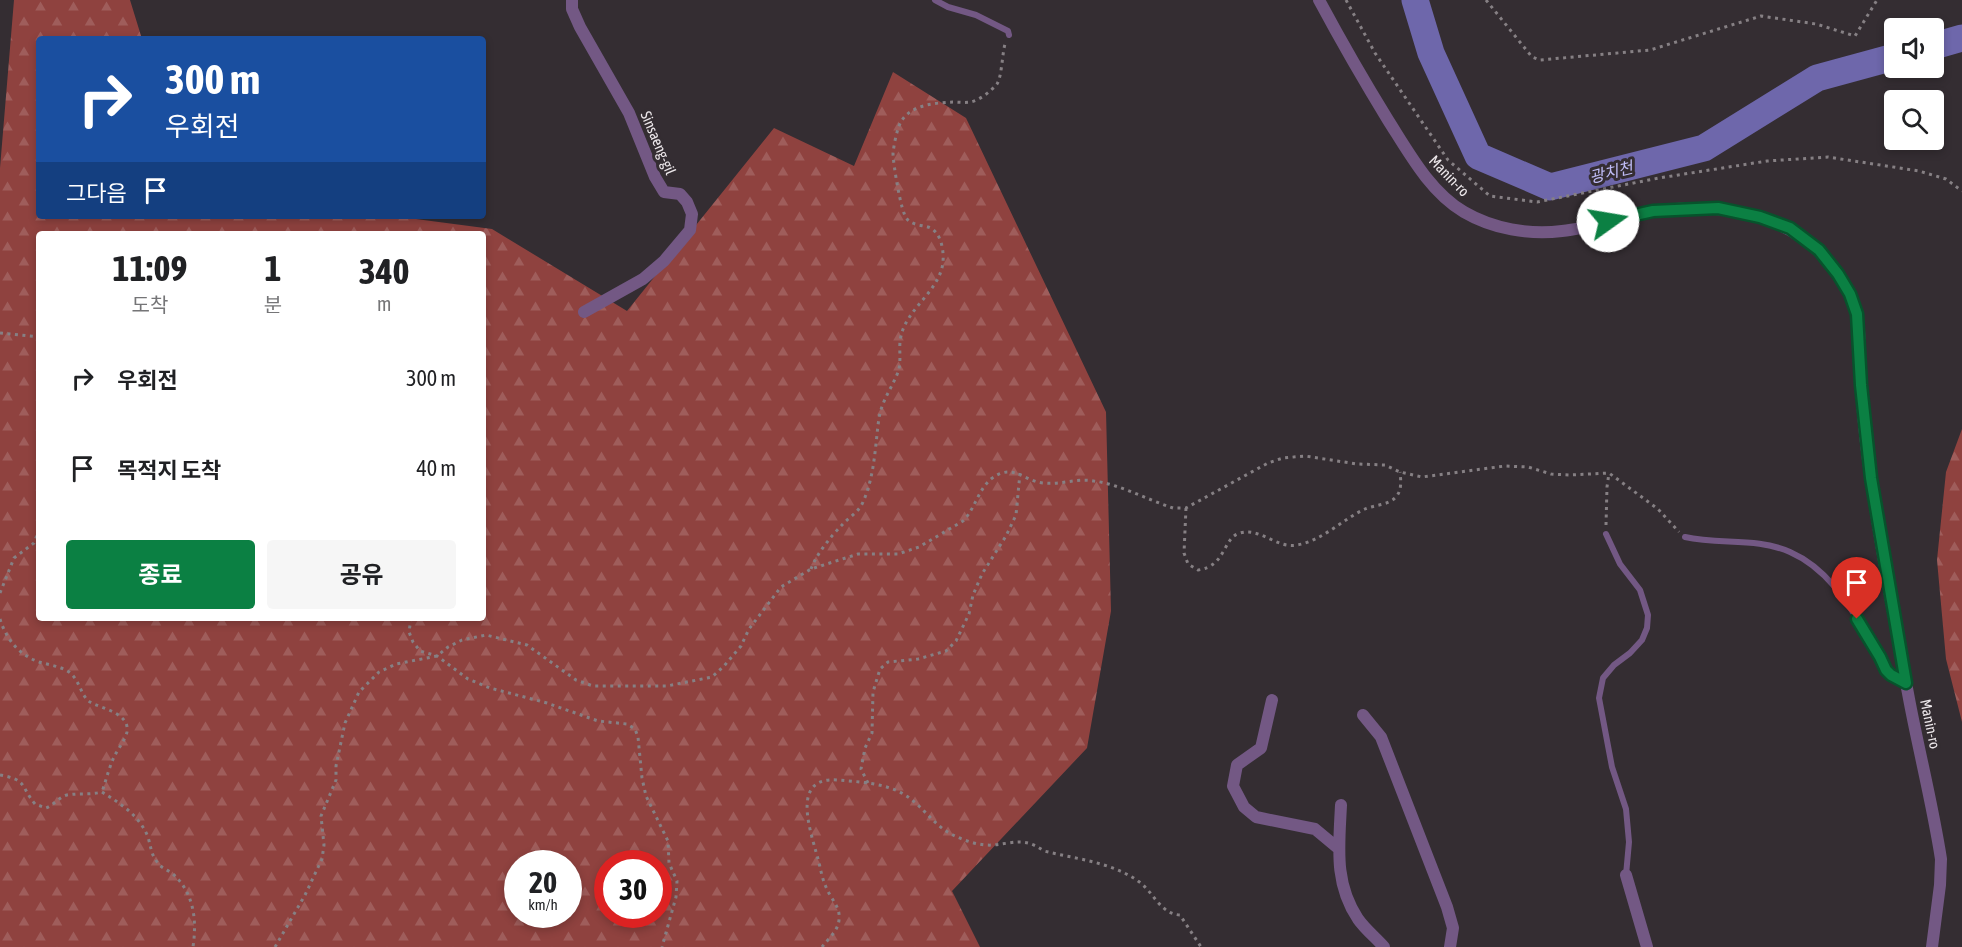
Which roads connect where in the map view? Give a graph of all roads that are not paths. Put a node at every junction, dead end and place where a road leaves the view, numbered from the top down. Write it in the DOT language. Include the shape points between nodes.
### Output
graph roads {
  1 [pos="572,0"];
  2 [pos="935,0"];
  3 [pos="1318,0"];
  4 [pos="1010,35"];
  5 [pos="584,312"];
  6 [pos="1606,534"];
  7 [pos="1685,537"];
  8 [pos="1906,683"];
  9 [pos="1272,700"];
  10 [pos="1363,716"];
  11 [pos="1341,805"];
  12 [pos="1339,849"];
  13 [pos="1626,875"];
  14 [pos="1384,947"];
  15 [pos="1450,947"];
  16 [pos="1647,947"];
  17 [pos="1932,947"];
  1 -- 5 [label="street, Sinsaeng-gil" via="580,27 629,113 655,177 664,192 680,195 687,202 692,214 690,230 664,261 643,279"];
  2 -- 4 [label="lane" via="976,15"];
  3 -- 8 [label="street, Manin-ro" via="1414,161 1439,192 1463,212 1495,225 1541,232 1563,231 1653,211 1718,208 1790,228 1819,250 1850,294 1857,314 1871,478"];
  6 -- 13 [label="lane" via="1613,553 1640,590 1648,615 1642,640 1603,678 1599,698 1612,767 1626,809"];
  7 -- 8 [label="lane" via="1755,542 1812,563 1845,600 1886,670"];
  8 -- 17 [label="street, Manin-ro" via="1941,859"];
  9 -- 12 [label="street" via="1261,748 1237,765 1233,786 1244,807 1256,817 1315,829"];
  10 -- 15 [label="street" via="1381,737 1447,907 1453,928"];
  11 -- 12 [label="street"];
  12 -- 14 [label="street" via="1344,893 1359,921"];
  13 -- 16 [label="street"];
}
